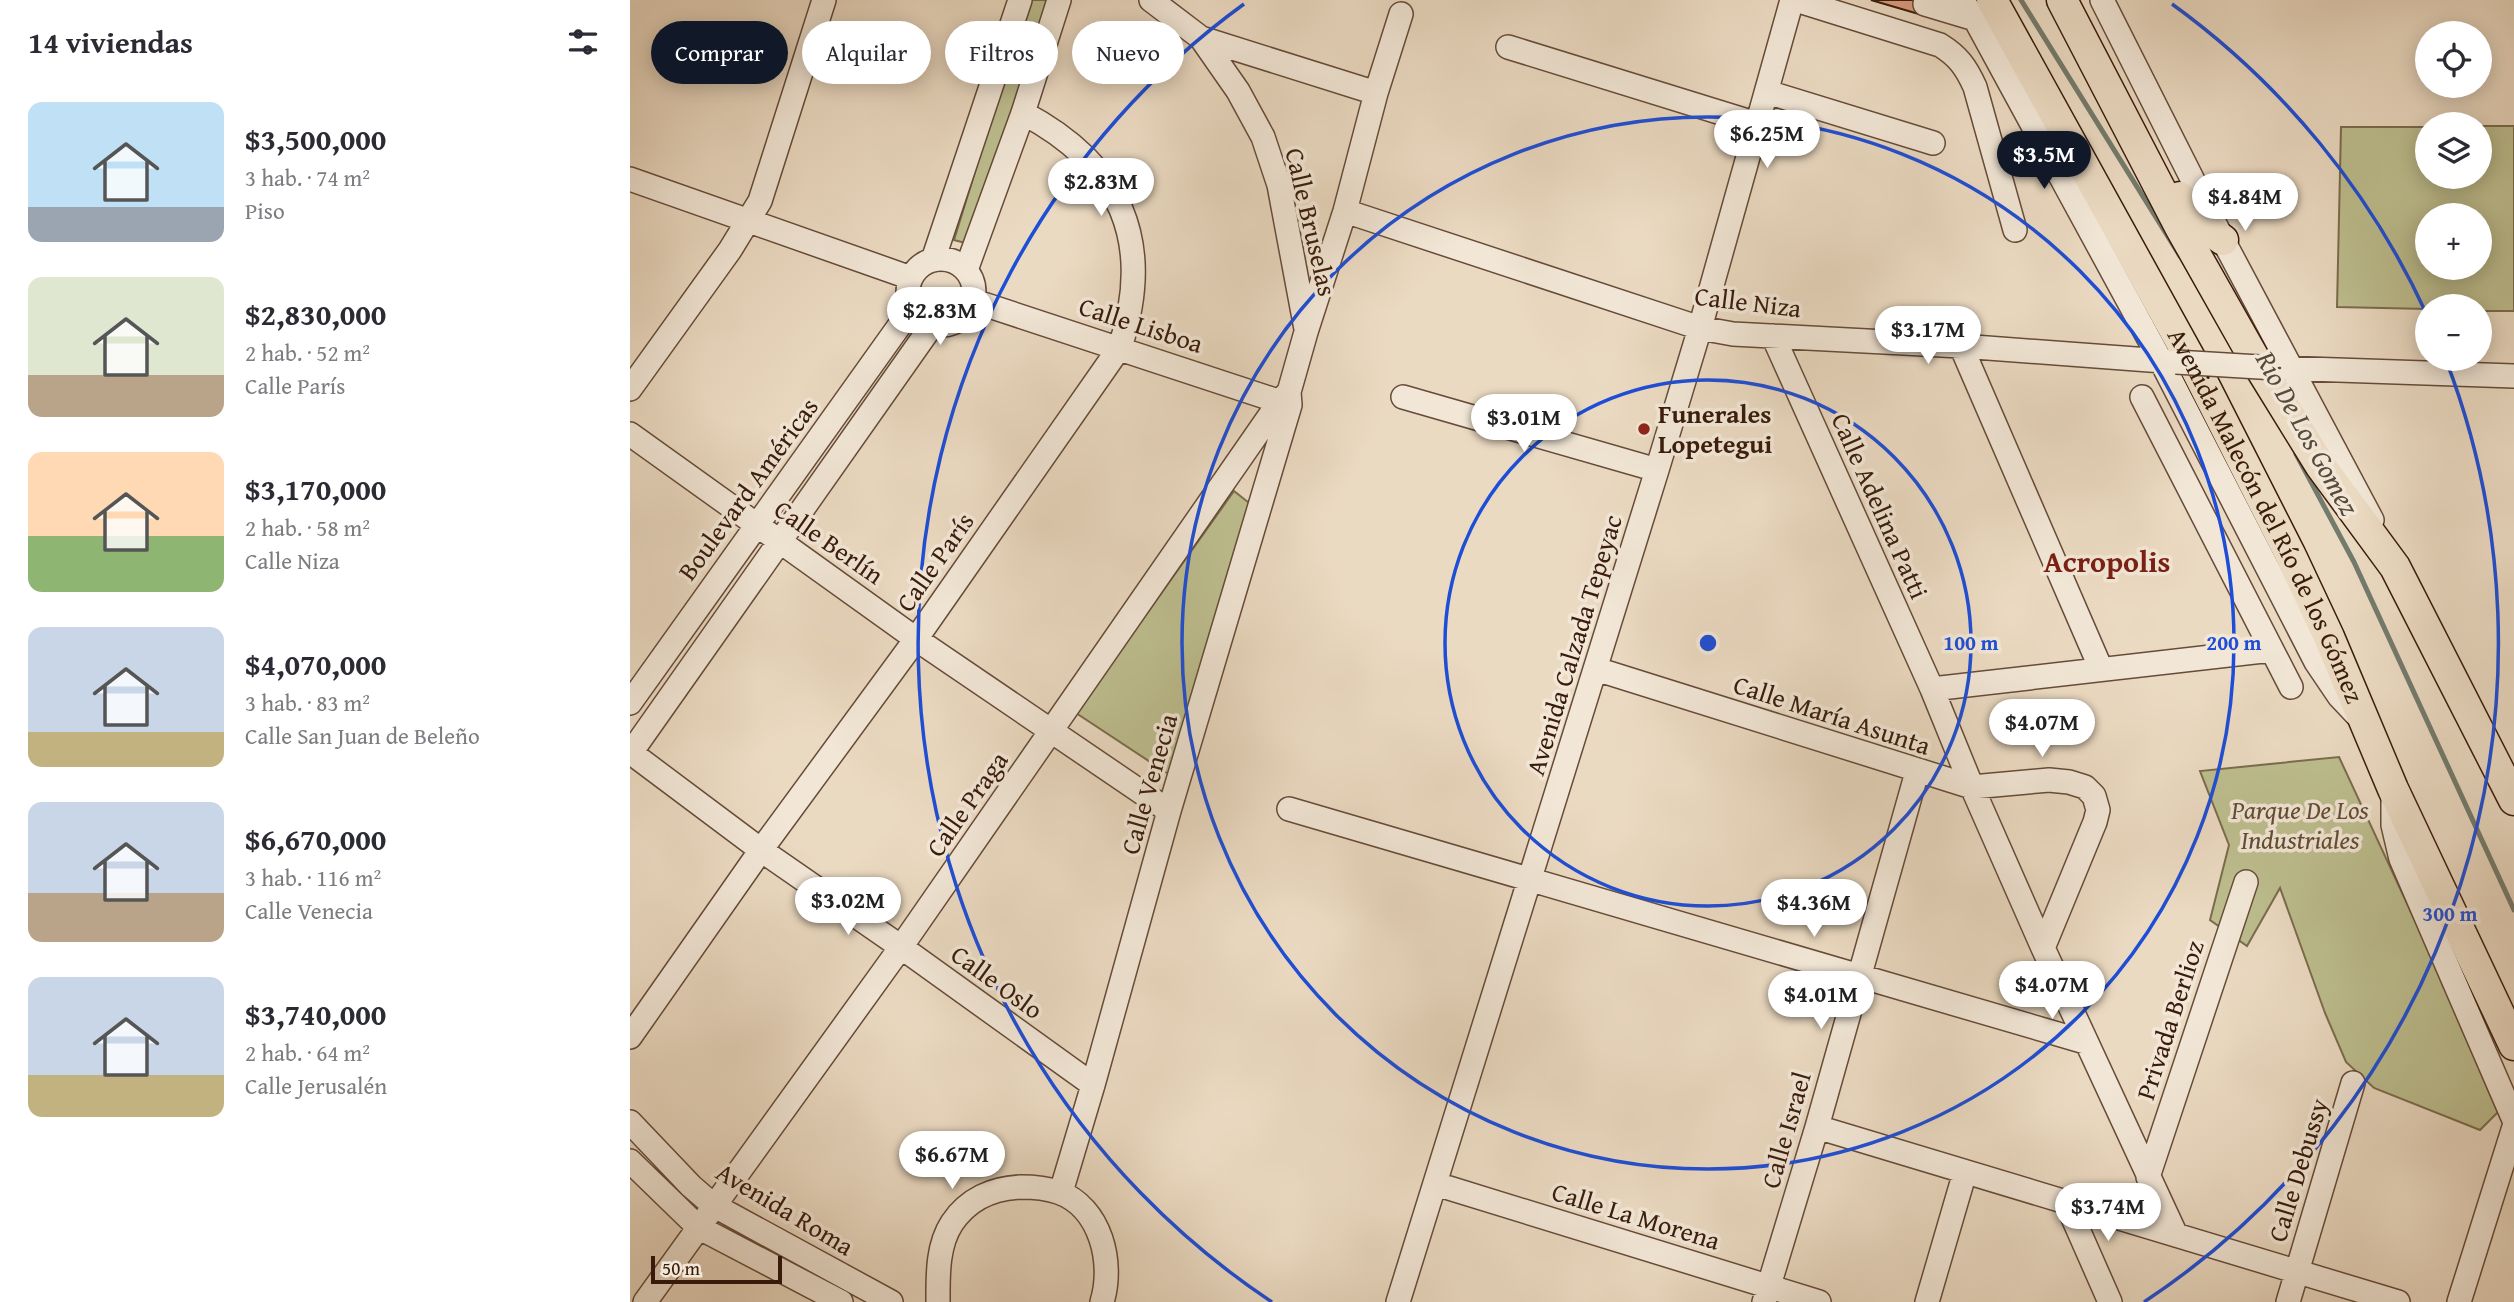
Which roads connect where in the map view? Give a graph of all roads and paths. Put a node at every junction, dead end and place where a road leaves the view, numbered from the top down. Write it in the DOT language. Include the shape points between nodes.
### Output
graph roads {
  1 [pos="824,0"];
  2 [pos="1020,0"];
  3 [pos="1059,0"];
  4 [pos="1151,0"];
  5 [pos="1794,0"];
  6 [pos="2062,0"];
  7 [pos="2075,0"];
  8 [pos="1925,4"];
  9 [pos="2108,4"];
  10 [pos="1976,6"];
  11 [pos="1401,14"];
  12 [pos="1201,38"];
  13 [pos="1508,47"];
  14 [pos="1767,92"];
  15 [pos="1376,93"];
  16 [pos="1023,113"];
  17 [pos="1757,124"];
  18 [pos="1933,143"];
  19 [pos="630,179"];
  20 [pos="1345,211"];
  21 [pos="749,223"];
  22 [pos="2015,230"];
  23 [pos="2223,240"];
  24 [pos="933,260"];
  25 [pos="966,270"];
  26 [pos="911,278"];
  27 [pos="974,300"];
  28 [pos="912,307"];
  29 [pos="933,324"];
  30 [pos="1700,328"];
  31 [pos="1306,332"];
  32 [pos="1773,336"];
  33 [pos="1961,346"];
  34 [pos="1121,347"];
  35 [pos="2169,361"];
  36 [pos="2284,369"];
  37 [pos="2514,376"];
  38 [pos="630,389"];
  39 [pos="1403,397"];
  40 [pos="2142,397"];
  41 [pos="1286,399"];
  42 [pos="630,434"];
  43 [pos="1657,470"];
  44 [pos="756,524"];
  45 [pos="779,541"];
  46 [pos="2395,567"];
  47 [pos="916,639"];
  48 [pos="2272,650"];
  49 [pos="1596,669"];
  50 [pos="2101,669"];
  51 [pos="2291,687"];
  52 [pos="1932,689"];
  53 [pos="630,703"];
  54 [pos="2363,721"];
  55 [pos="1053,731"];
  56 [pos="630,753"];
  57 [pos="1917,772"];
  58 [pos="1972,788"];
  59 [pos="2393,789"];
  60 [pos="2514,800"];
  61 [pos="1289,809"];
  62 [pos="1169,811"];
  63 [pos="761,850"];
  64 [pos="1531,878"];
  65 [pos="2246,881"];
  66 [pos="901,947"];
  67 [pos="2043,948"];
  68 [pos="1860,975"];
  69 [pos="630,1037"];
  70 [pos="2085,1042"];
  71 [pos="2514,1045"];
  72 [pos="2353,1083"];
  73 [pos="1093,1085"];
  74 [pos="2514,1121"];
  75 [pos="630,1122"];
  76 [pos="2514,1127"];
  77 [pos="1817,1128"];
  78 [pos="630,1161"];
  79 [pos="1965,1172"];
  80 [pos="2148,1177"];
  81 [pos="1436,1184"];
  82 [pos="1060,1192"];
  83 [pos="2066,1202"];
  84 [pos="713,1205"];
  85 [pos="698,1227"];
  86 [pos="2176,1235"];
  87 [pos="2296,1273"];
  88 [pos="851,1280"];
  89 [pos="1767,1294"];
  90 [pos="838,1301"];
  91 [pos="645,1302"];
  92 [pos="891,1302"];
  93 [pos="938,1302"];
  94 [pos="1102,1302"];
  95 [pos="1398,1302"];
  96 [pos="1819,1302"];
  97 [pos="1927,1302"];
  98 [pos="2110,1302"];
  99 [pos="2288,1302"];
  100 [pos="2398,1302"];
  101 [pos="2459,1302"];
  1 -- 21 [label="street"];
  2 -- 24 [label="street"];
  3 -- 16 [label="street"];
  4 -- 12 [label="street, Calle Bruselas"];
  5 -- 14 [label="street, Avenida Calzada Tepeyac"];
  5 -- 22 [label="street" via="1940,45 1955,54 1975,87"];
  6 -- 46 [label="main road" via="2254,358 2320,466"];
  7 -- 23 [label="main road" via="2179,195 2200,224"];
  8 -- 10 [label="street"];
  9 -- 23 [label="street"];
  10 -- 35 [label="street, Avenida Malecón del Río de los Gómez"];
  10 -- 54 [label="main road, Avenida Malecón del Río de los Gómez" via="2196,369 2290,554"];
  11 -- 15 [label="street, Calle Venecia"];
  12 -- 15 [label="street"];
  12 -- 31 [label="street, Calle Bruselas" via="1263,137 1279,186"];
  13 -- 17 [label="street"];
  14 -- 17 [label="street, Avenida Calzada Tepeyac"];
  14 -- 18 [label="street"];
  15 -- 20 [label="street, Calle Venecia"];
  16 -- 25 [label="street"];
  16 -- 34 [label="street, Calle París" via="1086,156 1123,212 1133,294"];
  17 -- 30 [label="street, Avenida Calzada Tepeyac"];
  19 -- 21 [label="street"];
  20 -- 30 [label="street, Calle Niza"];
  20 -- 31 [label="street, Calle Venecia"];
  21 -- 26 [label="street"];
  21 -- 38 [label="street"];
  23 -- 36 [label="street"];
  24 -- 25 [label="street" via="951,260"];
  24 -- 26 [label="street"];
  25 -- 27 [label="street" via="974,284"];
  26 -- 28 [label="street" via="908,293"];
  27 -- 29 [label="street" via="970,310 953,323"];
  27 -- 34 [label="street, Calle Lisboa"];
  28 -- 29 [label="street"];
  28 -- 44 [label="street, Boulevard Américas"];
  29 -- 45 [label="street, Boulevard Américas"];
  30 -- 32 [label="street, Calle Niza"];
  30 -- 43 [label="street, Avenida Calzada Tepeyac"];
  31 -- 41 [label="street, Calle Venecia"];
  32 -- 33 [label="street, Calle Niza"];
  32 -- 52 [label="street, Calle Adelina Patti"];
  33 -- 35 [label="street, Calle Niza"];
  33 -- 50 [label="street"];
  34 -- 41 [label="street, Calle Lisboa"];
  34 -- 47 [label="street, Calle París"];
  35 -- 36 [label="street, Calle Niza, bridge"];
  35 -- 54 [label="street, Avenida Malecón del Río de los Gómez" via="2316,662"];
  36 -- 37 [label="street, Calle Niza"];
  36 -- 46 [label="street" via="2355,484"];
  39 -- 43 [label="street"];
  40 -- 48 [label="street"];
  41 -- 55 [label="street, Calle Praga"];
  41 -- 62 [label="street, Calle Venecia"];
  42 -- 44 [label="street, Calle Berlín"];
  43 -- 49 [label="street, Avenida Calzada Tepeyac"];
  44 -- 45 [label="street, Calle Berlín"];
  44 -- 53 [label="street, Boulevard Américas"];
  45 -- 47 [label="street, Calle Berlín"];
  45 -- 56 [label="street, Boulevard Américas"];
  46 -- 60 [label="main road"];
  47 -- 55 [label="street, Calle Berlín"];
  47 -- 63 [label="street, Calle París"];
  48 -- 50 [label="street"];
  48 -- 51 [label="street"];
  49 -- 57 [label="street, Calle María Asunta"];
  49 -- 64 [label="street, Avenida Calzada Tepeyac"];
  50 -- 52 [label="street"];
  52 -- 58 [label="street, Calle Adelina Patti"];
  54 -- 59 [label="main road, Avenida Malecón del Río de los Gómez"];
  55 -- 62 [label="street, Calle Berlín"];
  55 -- 66 [label="street, Calle Praga"];
  56 -- 63 [label="street, Calle Oslo"];
  57 -- 58 [label="street, Calle María Asunta"];
  57 -- 68 [label="street, Calle Israel"];
  58 -- 67 [label="street, Calle Adelina Patti"];
  58 -- 67 [label="street" via="2049,780 2084,787 2094,796 2095,821"];
  59 -- 71 [label="main road, Avenida Malecón del Río de los Gómez"];
  59 -- 74 [label="street" via="2393,825 2401,859"];
  61 -- 64 [label="street"];
  62 -- 73 [label="street, Calle Venecia"];
  63 -- 66 [label="street, Calle Oslo"];
  63 -- 69 [label="street, Calle París"];
  64 -- 68 [label="street"];
  64 -- 81 [label="street, Avenida Calzada Tepeyac"];
  65 -- 80 [label="street, Privada Berlioz"];
  66 -- 73 [label="street, Calle Oslo"];
  66 -- 84 [label="street, Calle Praga"];
  67 -- 70 [label="street, Calle Adelina Patti"];
  68 -- 70 [label="street"];
  68 -- 77 [label="street, Calle Israel"];
  70 -- 80 [label="street, Calle Adelina Patti"];
  72 -- 87 [label="street, Calle Debussy"];
  73 -- 82 [label="street, Calle Venecia"];
  75 -- 84 [label="street, Avenida Roma"];
  76 -- 101 [label="street"];
  77 -- 79 [label="street"];
  77 -- 89 [label="street, Calle Israel"];
  78 -- 85 [label="street, Avenida Roma"];
  79 -- 83 [label="street"];
  79 -- 97 [label="street"];
  80 -- 86 [label="street, Calle Adelina Patti"];
  81 -- 89 [label="street, Calle La Morena"];
  81 -- 95 [label="street, Avenida Calzada Tepeyac"];
  82 -- 93 [label="street" via="1030,1187 999,1189 970,1203 944,1240"];
  82 -- 94 [label="street" via="1077,1203 1100,1234 1106,1279"];
  83 -- 86 [label="street"];
  83 -- 98 [label="street"];
  84 -- 85 [label="street, Calle Praga"];
  84 -- 88 [label="street, Avenida Roma"];
  85 -- 90 [label="street, Avenida Roma"];
  85 -- 91 [label="street, Calle Praga"];
  86 -- 87 [label="street"];
  87 -- 99 [label="street, Calle Debussy"];
  87 -- 100 [label="street"];
  88 -- 90 [label="street"];
  88 -- 92 [label="street, Avenida Roma"];
  89 -- 96 [label="street, Calle La Morena"];
}
